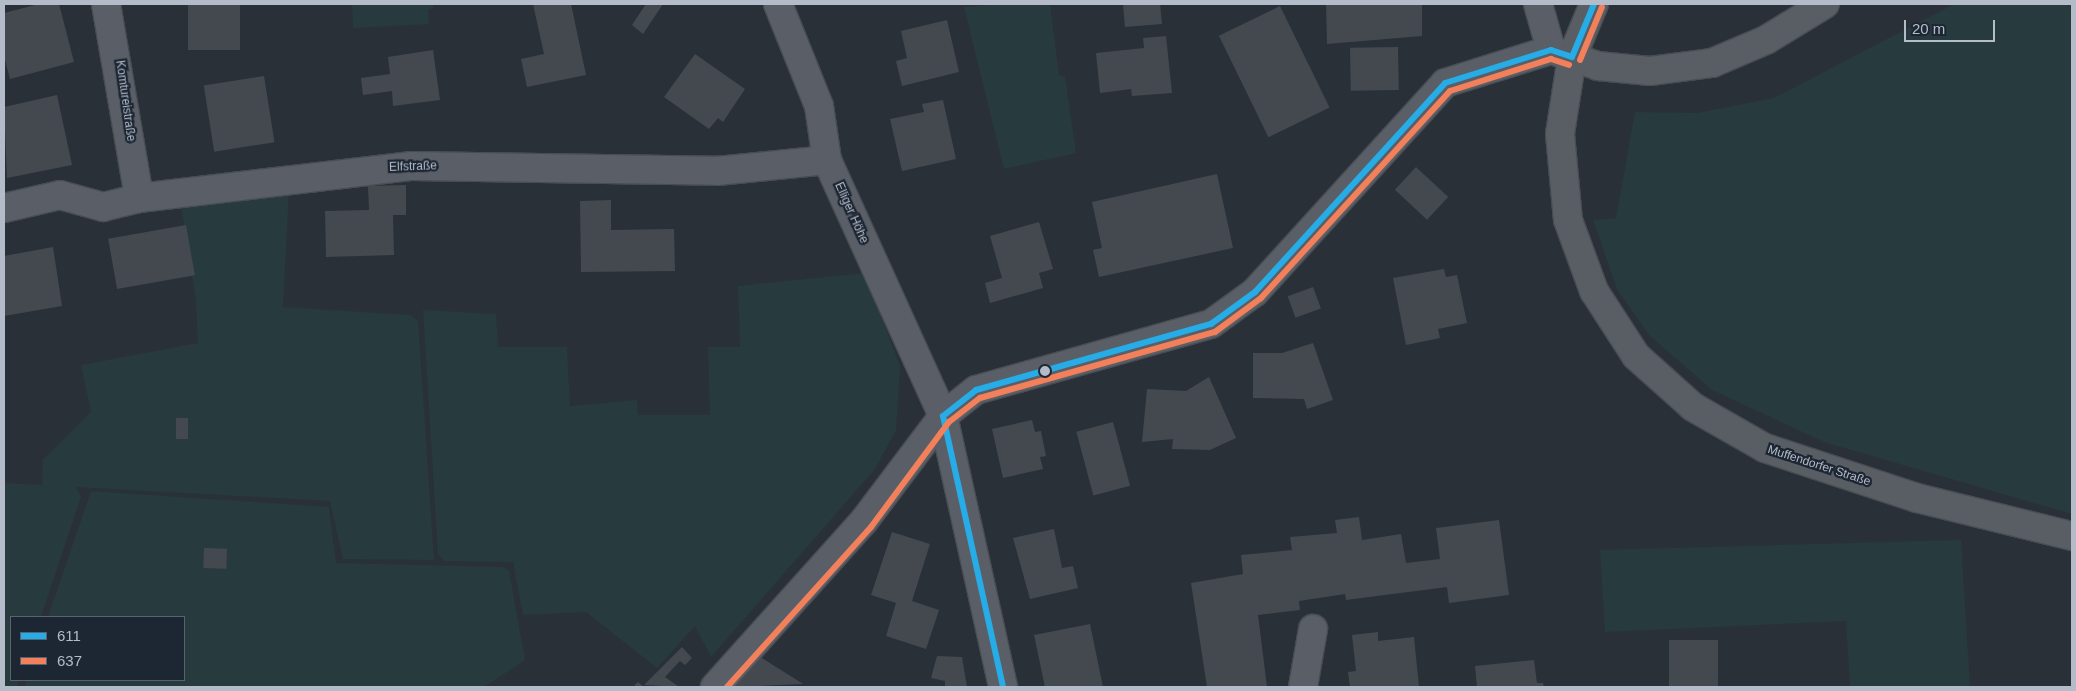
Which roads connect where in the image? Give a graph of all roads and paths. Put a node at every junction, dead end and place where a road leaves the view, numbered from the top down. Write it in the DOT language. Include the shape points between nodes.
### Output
graph roads {
  1 [pos="106,4"];
  2 [pos="778,4"];
  3 [pos="1538,4"];
  4 [pos="1594,4"];
  5 [pos="1825,4"];
  6 [pos="1561,53"];
  7 [pos="827,160"];
  8 [pos="139,198"];
  9 [pos="4,208"];
  10 [pos="943,416"];
  11 [pos="2072,536"];
  12 [pos="1313,629"];
  13 [pos="715,687"];
  14 [pos="1003,687"];
  15 [pos="1303,687"];
  1 -- 8 [label="street, Komtureistraße"];
  2 -- 7 [label="street, Elliger Höhe" via="818,106"];
  3 -- 6 [label="street"];
  4 -- 6 [label="street, Muffendorfer Straße"];
  5 -- 6 [label="street" via="1766,40 1712,63 1650,71 1598,66"];
  6 -- 10 [label="street" via="1445,83 1255,292 1211,324 976,390"];
  6 -- 11 [label="street, Muffendorfer Straße" via="1560,134 1568,220 1594,291 1636,356 1693,407 1765,448 1917,498"];
  7 -- 8 [label="street, Elfstraße" via="717,171 412,166"];
  7 -- 10 [label="street, Elliger Höhe"];
  8 -- 9 [label="street, Elfstraße" via="103,207 60,195"];
  10 -- 13 [label="street" via="864,521"];
  10 -- 14 [label="street, Elliger Höhe"];
  12 -- 15 [label="street"];
}
